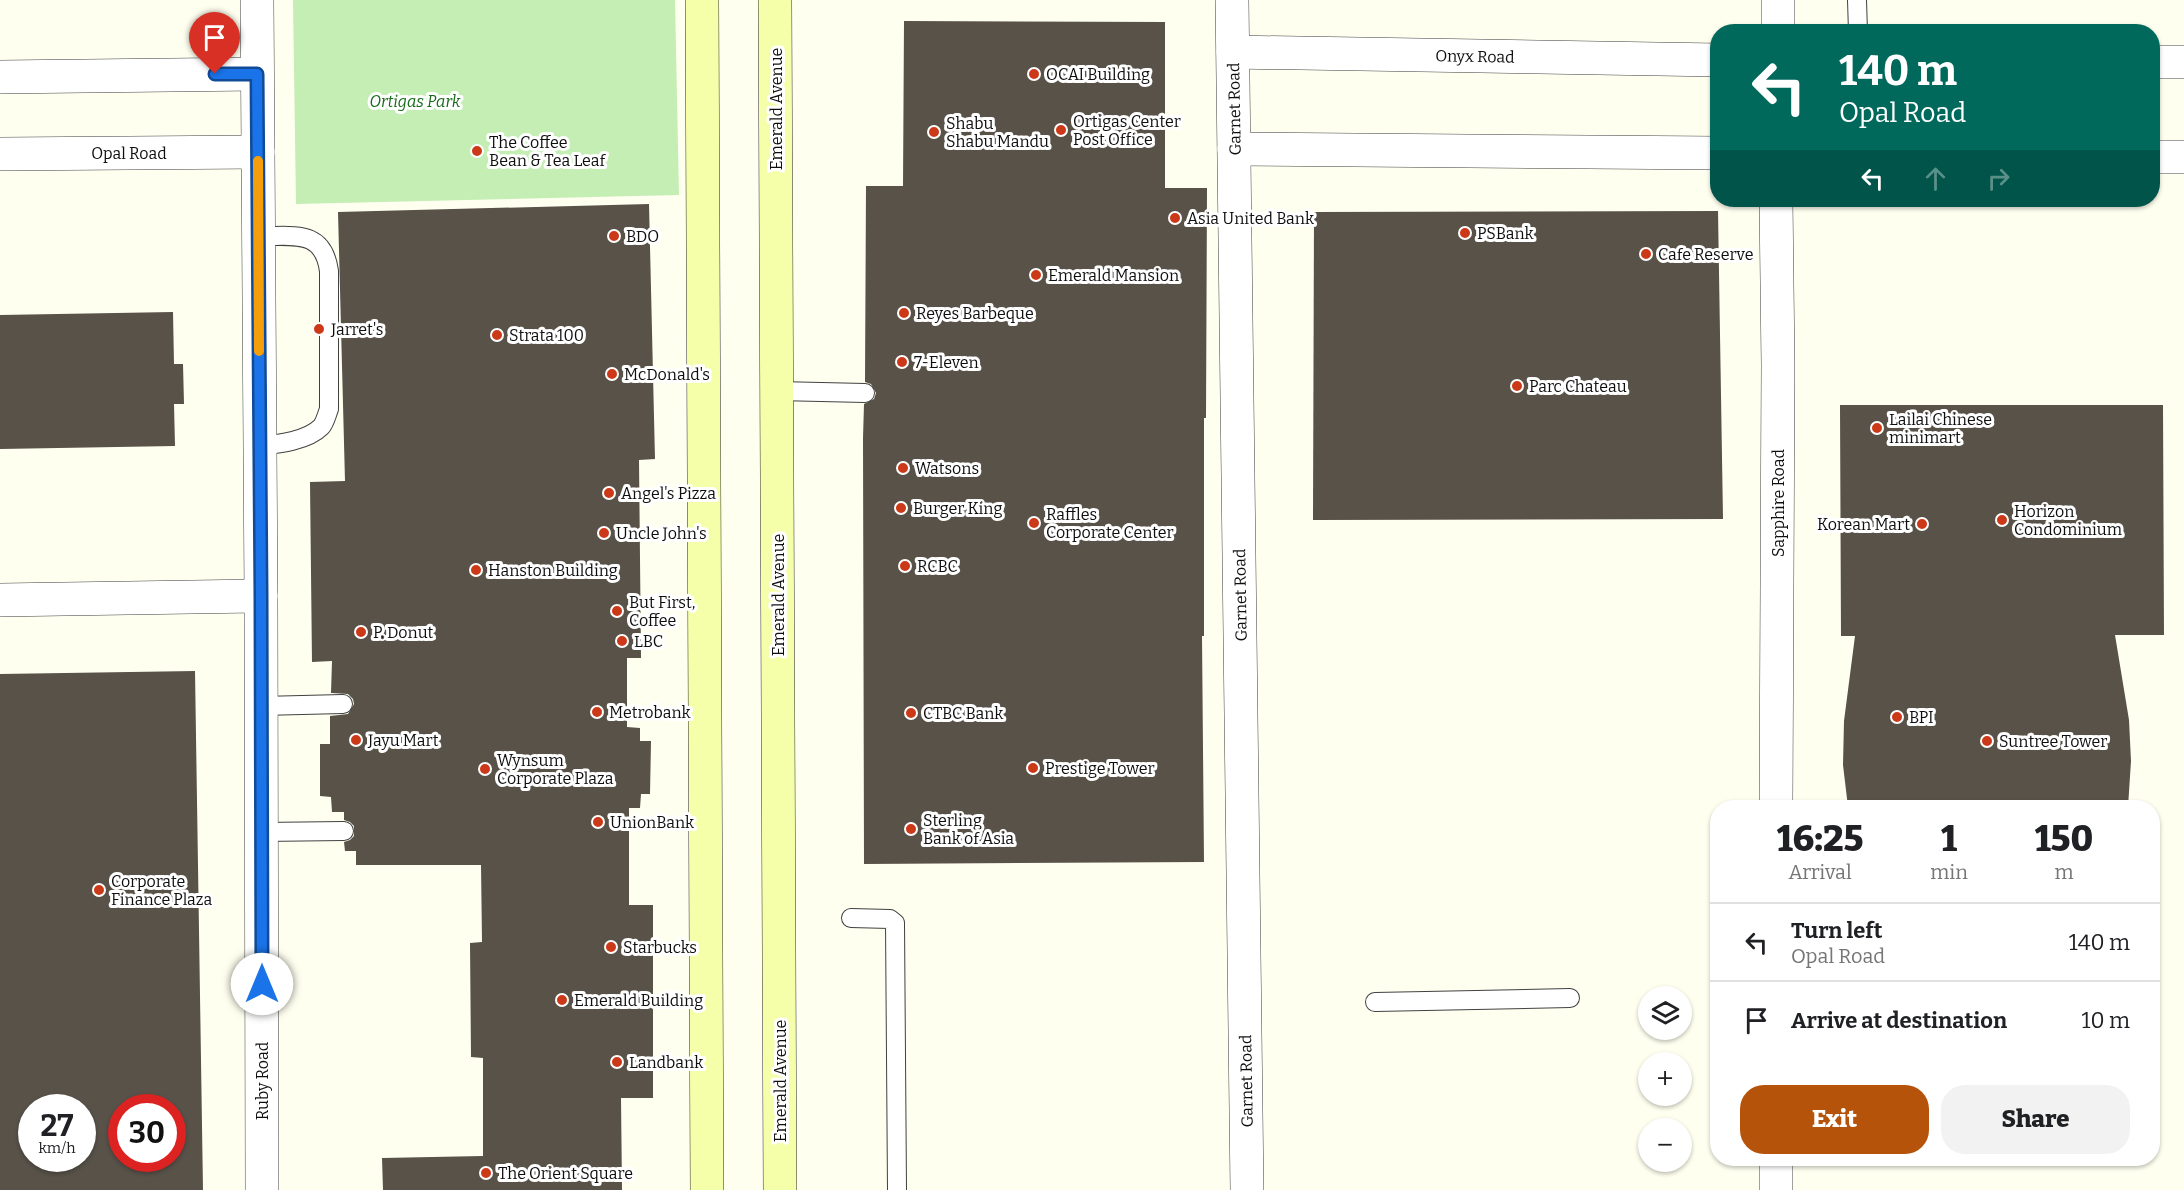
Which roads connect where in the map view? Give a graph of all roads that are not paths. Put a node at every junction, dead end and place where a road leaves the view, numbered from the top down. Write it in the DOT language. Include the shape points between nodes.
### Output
graph roads {
  1 [pos="257,0"];
  2 [pos="702,0"];
  3 [pos="775,0"];
  4 [pos="1232,0"];
  5 [pos="1778,0"];
  6 [pos="1857,0"];
  7 [pos="1778,24"];
  8 [pos="1857,24"];
  9 [pos="1233,52"];
  10 [pos="1710,60"];
  11 [pos="2160,62"];
  12 [pos="2184,62"];
  13 [pos="257,74"];
  14 [pos="0,77"];
  15 [pos="1234,149"];
  16 [pos="258,152"];
  17 [pos="1710,153"];
  18 [pos="0,154"];
  19 [pos="2160,157"];
  20 [pos="2184,157"];
  21 [pos="1776,207"];
  22 [pos="258,236"];
  23 [pos="777,391"];
  24 [pos="865,393"];
  25 [pos="260,446"];
  26 [pos="261,596"];
  27 [pos="0,600"];
  28 [pos="343,704"];
  29 [pos="261,705"];
  30 [pos="1776,800"];
  31 [pos="344,831"];
  32 [pos="261,832"];
  33 [pos="851,918"];
  34 [pos="1570,998"];
  35 [pos="1375,1002"];
  36 [pos="1776,1166"];
  37 [pos="262,1190"];
  38 [pos="707,1190"];
  39 [pos="780,1190"];
  40 [pos="897,1190"];
  41 [pos="1247,1190"];
  42 [pos="1776,1190"];
  1 -- 13 [label="street, Ruby Road"];
  2 -- 38 [label="street"];
  3 -- 23 [label="street, Emerald Avenue"];
  4 -- 9 [label="street, Garnet Road"];
  5 -- 7 [label="street"];
  6 -- 8 [label="lane"];
  9 -- 10 [label="street, Onyx Road"];
  9 -- 15 [label="street, Garnet Road"];
  11 -- 12 [label="street"];
  13 -- 14 [label="street"];
  13 -- 16 [label="street, Ruby Road"];
  15 -- 17 [label="street"];
  15 -- 41 [label="street, Garnet Road"];
  16 -- 18 [label="street, Opal Road"];
  16 -- 22 [label="street, Ruby Road"];
  19 -- 20 [label="street"];
  21 -- 30 [label="street, Sapphire Road"];
  22 -- 25 [label="street, Ruby Road"];
  22 -- 25 [label="lane" via="317,242 327,255 329,271 329,409 321,427 308,434 290,443"];
  23 -- 24 [label="lane"];
  23 -- 39 [label="street, Emerald Avenue"];
  25 -- 26 [label="street, Ruby Road"];
  26 -- 27 [label="street"];
  26 -- 29 [label="street, Ruby Road"];
  28 -- 29 [label="lane"];
  29 -- 32 [label="street, Ruby Road"];
  31 -- 32 [label="lane"];
  32 -- 37 [label="street, Ruby Road"];
  33 -- 40 [label="lane" via="890,919 895,923"];
  34 -- 35 [label="lane"];
  36 -- 42 [label="street"];
}
